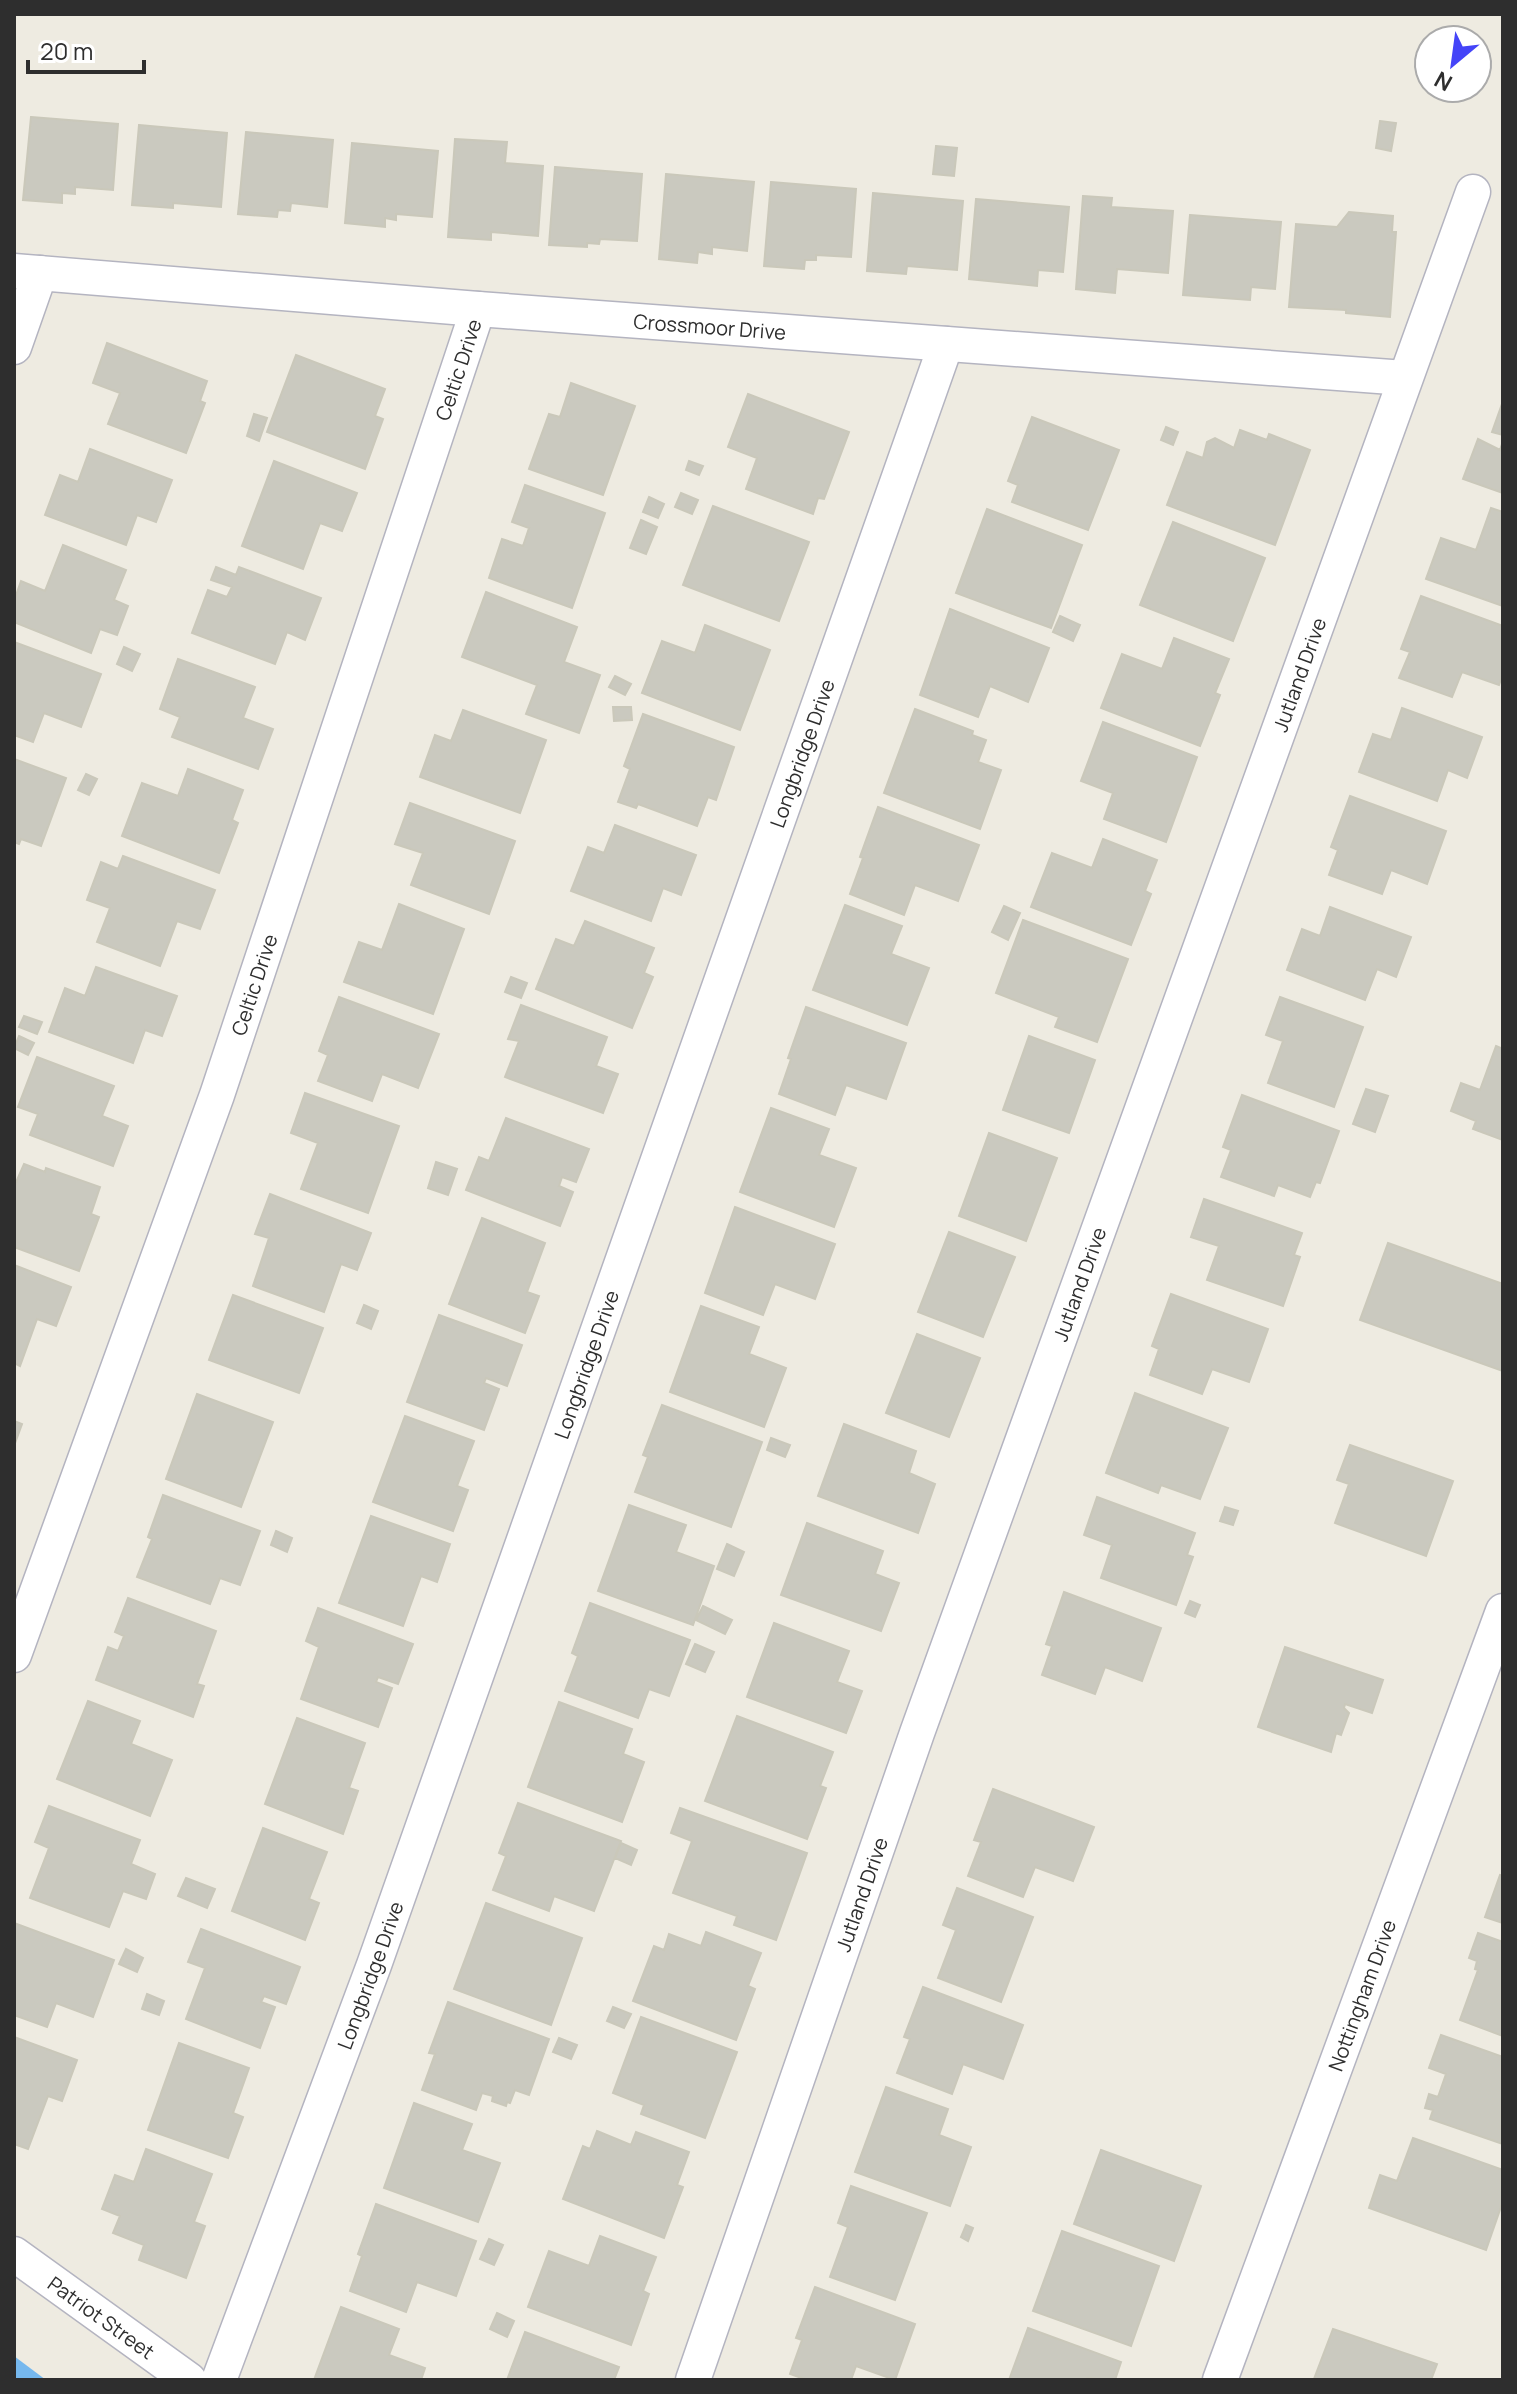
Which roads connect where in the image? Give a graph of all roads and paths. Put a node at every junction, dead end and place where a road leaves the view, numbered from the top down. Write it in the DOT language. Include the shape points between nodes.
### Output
graph roads {
  1 [pos="1473,192"];
  2 [pos="27,272"];
  3 [pos="478,309"];
  4 [pos="946,344"];
  5 [pos="14,347"];
  6 [pos="1405,378"];
  7 [pos="1503,1611"];
  8 [pos="14,1655"];
  9 [pos="14,2254"];
  10 [pos="189,2380"];
  11 [pos="219,2380"];
  12 [pos="693,2380"];
  13 [pos="1220,2380"];
  1 -- 6 [label="street, Jutland Drive"];
  2 -- 3 [label="street, Crossmoor Drive"];
  2 -- 5 [label="street"];
  3 -- 4 [label="street, Crossmoor Drive"];
  3 -- 8 [label="street, Celtic Drive" via="217,1095"];
  4 -- 6 [label="street, Crossmoor Drive"];
  4 -- 11 [label="street, Longbridge Drive" via="374,1965"];
  6 -- 12 [label="street, Jutland Drive" via="917,1733"];
  7 -- 13 [label="street, Nottingham Drive"];
  9 -- 10 [label="street, Patriot Street"];
}
